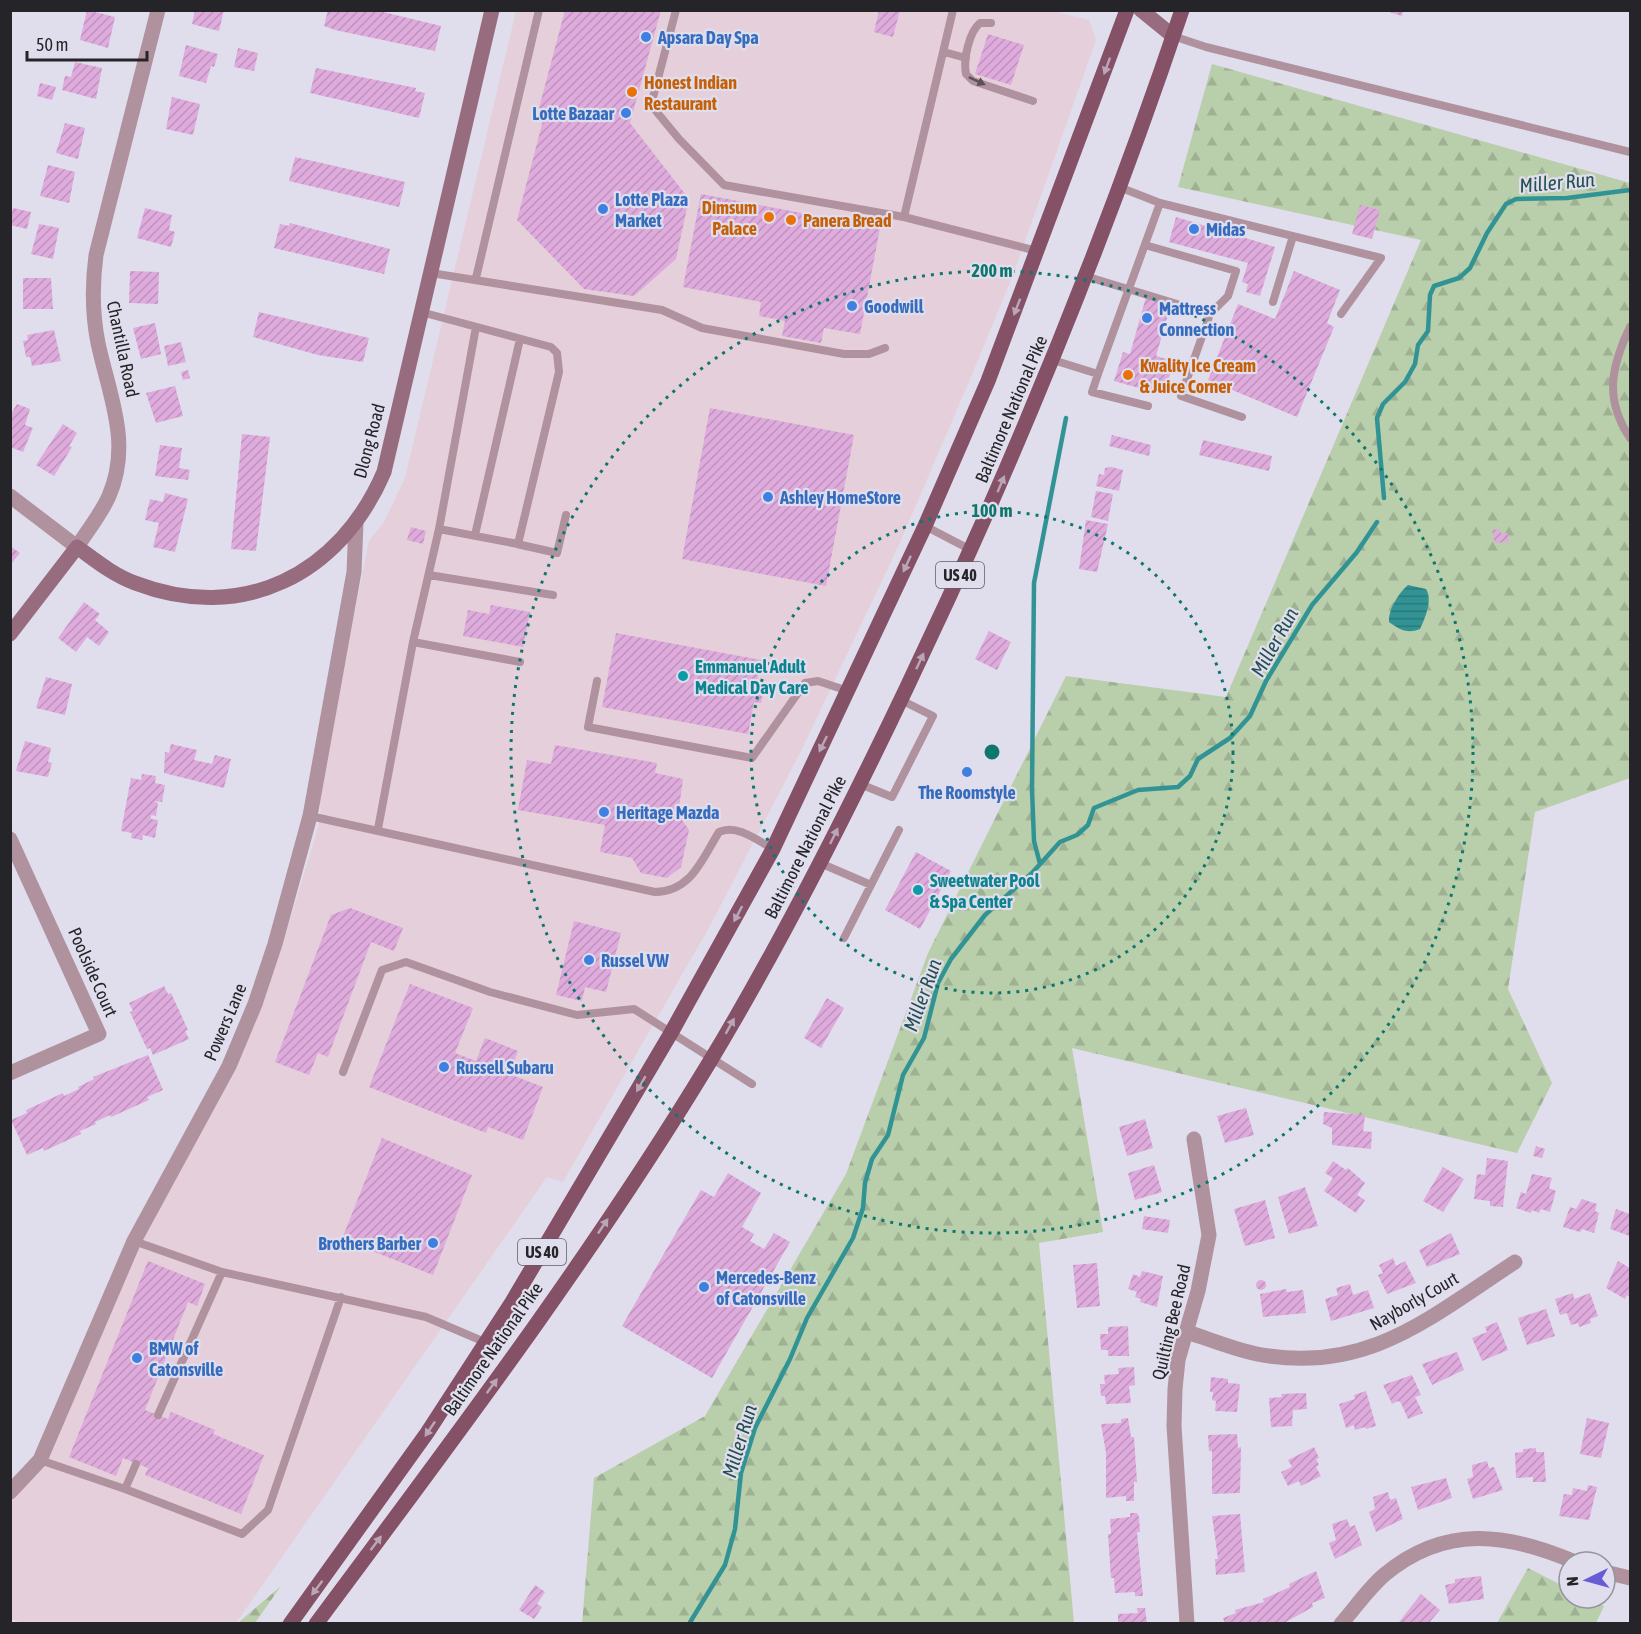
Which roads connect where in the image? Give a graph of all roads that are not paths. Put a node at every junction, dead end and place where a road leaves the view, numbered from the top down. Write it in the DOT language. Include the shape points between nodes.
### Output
graph roads {
  1 [pos="158,10"];
  2 [pos="492,10"];
  3 [pos="539,10"];
  4 [pos="676,10"];
  5 [pos="953,10"];
  6 [pos="1127,10"];
  7 [pos="1141,10"];
  8 [pos="1182,10"];
  9 [pos="991,23"];
  10 [pos="1173,36"];
  11 [pos="944,52"];
  12 [pos="966,58"];
  13 [pos="1033,101"];
  14 [pos="1630,152"];
  15 [pos="1119,187"];
  16 [pos="1160,203"];
  17 [pos="904,217"];
  18 [pos="1293,236"];
  19 [pos="1145,245"];
  20 [pos="1039,251"];
  21 [pos="429,272"];
  22 [pos="1085,276"];
  23 [pos="476,278"];
  24 [pos="1128,289"];
  25 [pos="1273,302"];
  26 [pos="421,312"];
  27 [pos="1210,314"];
  28 [pos="1341,314"];
  29 [pos="476,327"];
  30 [pos="1630,327"];
  31 [pos="520,339"];
  32 [pos="885,348"];
  33 [pos="1053,360"];
  34 [pos="1098,374"];
  35 [pos="1148,406"];
  36 [pos="1242,417"];
  37 [pos="1630,438"];
  38 [pos="10,496"];
  39 [pos="566,515"];
  40 [pos="357,524"];
  41 [pos="925,526"];
  42 [pos="439,529"];
  43 [pos="475,535"];
  44 [pos="517,544"];
  45 [pos="76,547"];
  46 [pos="972,551"];
  47 [pos="429,575"];
  48 [pos="553,595"];
  49 [pos="10,634"];
  50 [pos="413,642"];
  51 [pos="520,662"];
  52 [pos="597,681"];
  53 [pos="848,691"];
  54 [pos="901,700"];
  55 [pos="860,784"];
  56 [pos="310,816"];
  57 [pos="378,829"];
  58 [pos="899,830"];
  59 [pos="10,839"];
  60 [pos="773,849"];
  61 [pos="820,863"];
  62 [pos="871,885"];
  63 [pos="844,938"];
  64 [pos="671,1033"];
  65 [pos="712,1059"];
  66 [pos="343,1072"];
  67 [pos="10,1073"];
  68 [pos="752,1084"];
  69 [pos="1194,1139"];
  70 [pos="134,1240"];
  71 [pos="1515,1262"];
  72 [pos="222,1272"];
  73 [pos="341,1297"];
  74 [pos="1187,1332"];
  75 [pos="487,1343"];
  76 [pos="158,1415"];
  77 [pos="40,1460"];
  78 [pos="136,1464"];
  79 [pos="125,1489"];
  80 [pos="10,1492"];
  81 [pos="1557,1554"];
  82 [pos="290,1623"];
  83 [pos="316,1623"];
  84 [pos="1187,1623"];
  85 [pos="1341,1623"];
  1 -- 45 [label="street, Chantilla Road" via="93,275 94,321 118,417 119,458 109,495"];
  2 -- 21 [label="street, Dlong Road"];
  3 -- 23 [label="lane"];
  4 -- 17 [label="lane" via="651,105 724,185"];
  5 -- 11 [label="lane"];
  6 -- 20 [label="main road, Baltimore National Pike / US 40, one-way"];
  7 -- 10 [label="street"];
  8 -- 10 [label="main road, Baltimore National Pike / US 40"];
  9 -- 12 [label="lane" via="974,27"];
  10 -- 14 [label="lane"];
  10 -- 15 [label="main road, Baltimore National Pike / US 40"];
  11 -- 12 [label="lane"];
  11 -- 17 [label="lane"];
  12 -- 13 [label="lane, one-way" via="968,78"];
  15 -- 16 [label="lane"];
  15 -- 22 [label="main road, Baltimore National Pike / US 40"];
  16 -- 18 [label="lane"];
  16 -- 19 [label="lane"];
  17 -- 20 [label="lane"];
  18 -- 25 [label="lane"];
  18 -- 28 [label="lane" via="1381,258"];
  19 -- 24 [label="lane"];
  19 -- 27 [label="lane" via="1236,271 1228,296"];
  20 -- 41 [label="main road, Baltimore National Pike / US 40, one-way"];
  21 -- 23 [label="lane"];
  21 -- 26 [label="street, Dlong Road"];
  22 -- 24 [label="lane"];
  22 -- 33 [label="main road, Baltimore National Pike / US 40"];
  23 -- 32 [label="lane" via="662,310 702,328 844,354 869,354"];
  24 -- 27 [label="lane"];
  24 -- 34 [label="lane"];
  26 -- 29 [label="lane"];
  26 -- 40 [label="street, Dlong Road" via="384,472"];
  27 -- 36 [label="lane" via="1181,396"];
  29 -- 31 [label="lane"];
  29 -- 42 [label="lane"];
  30 -- 37 [label="lane" via="1616,357 1612,384 1614,403"];
  31 -- 43 [label="lane"];
  31 -- 44 [label="lane" via="551,346 557,353 559,372"];
  33 -- 34 [label="lane"];
  46 -- 33 [label="main road, Baltimore National Pike / US 40, one-way"];
  34 -- 35 [label="lane" via="1092,392"];
  38 -- 45 [label="street, Dlong Road"];
  39 -- 44 [label="lane" via="557,553"];
  40 -- 45 [label="street, Dlong Road" via="331,550 291,579 237,595 180,596 160,591 107,569"];
  40 -- 56 [label="street, Powers Lane" via="354,572"];
  41 -- 46 [label="lane"];
  41 -- 53 [label="main road, Baltimore National Pike / US 40, one-way"];
  42 -- 43 [label="lane"];
  42 -- 47 [label="lane"];
  43 -- 44 [label="lane"];
  45 -- 49 [label="street, Chantilla Road"];
  54 -- 46 [label="main road, Baltimore National Pike / US 40, one-way"];
  47 -- 48 [label="lane"];
  47 -- 50 [label="lane"];
  50 -- 51 [label="lane"];
  50 -- 57 [label="lane"];
  52 -- 53 [label="lane" via="588,727 752,758 805,683 818,681"];
  53 -- 60 [label="main road, Baltimore National Pike / US 40, one-way"];
  54 -- 55 [label="main road, Baltimore National Pike / US 40"];
  54 -- 55 [label="lane" via="933,716 892,797"];
  61 -- 55 [label="main road, Baltimore National Pike / US 40, one-way"];
  56 -- 57 [label="lane"];
  56 -- 70 [label="street, Powers Lane" via="255,1004 229,1066"];
  57 -- 60 [label="lane" via="656,892 669,892 690,879 719,832 727,829 747,834"];
  58 -- 62 [label="lane"];
  59 -- 67 [label="street, Poolside Court" via="99,1034"];
  60 -- 64 [label="main road, Baltimore National Pike / US 40, one-way"];
  61 -- 62 [label="lane"];
  65 -- 61 [label="main road, Baltimore National Pike / US 40, one-way"];
  62 -- 63 [label="lane"];
  64 -- 65 [label="lane"];
  64 -- 66 [label="lane" via="634,1009 577,1015 490,992 406,962 382,970"];
  64 -- 75 [label="main road, Baltimore National Pike / US 40, one-way"];
  65 -- 68 [label="lane"];
  83 -- 65 [label="main road, Baltimore National Pike / US 40, one-way" via="536,1323"];
  69 -- 74 [label="street, Quilting Bee Road" via="1209,1235"];
  70 -- 72 [label="lane"];
  70 -- 77 [label="street, Powers Lane"];
  71 -- 74 [label="street, Nayborly Court" via="1405,1333 1348,1355 1316,1359 1255,1354"];
  72 -- 73 [label="lane"];
  72 -- 76 [label="lane"];
  73 -- 75 [label="lane" via="426,1317"];
  73 -- 79 [label="lane" via="268,1510 242,1534"];
  74 -- 84 [label="street, Quilting Bee Road" via="1178,1360 1174,1426"];
  75 -- 82 [label="main road, Baltimore National Pike / US 40, one-way" via="359,1532"];
  77 -- 79 [label="lane"];
  77 -- 80 [label="street, Powers Lane"];
  78 -- 79 [label="lane"];
  81 -- 85 [label="street" via="1518,1541 1490,1537 1434,1547 1383,1576"];
}
